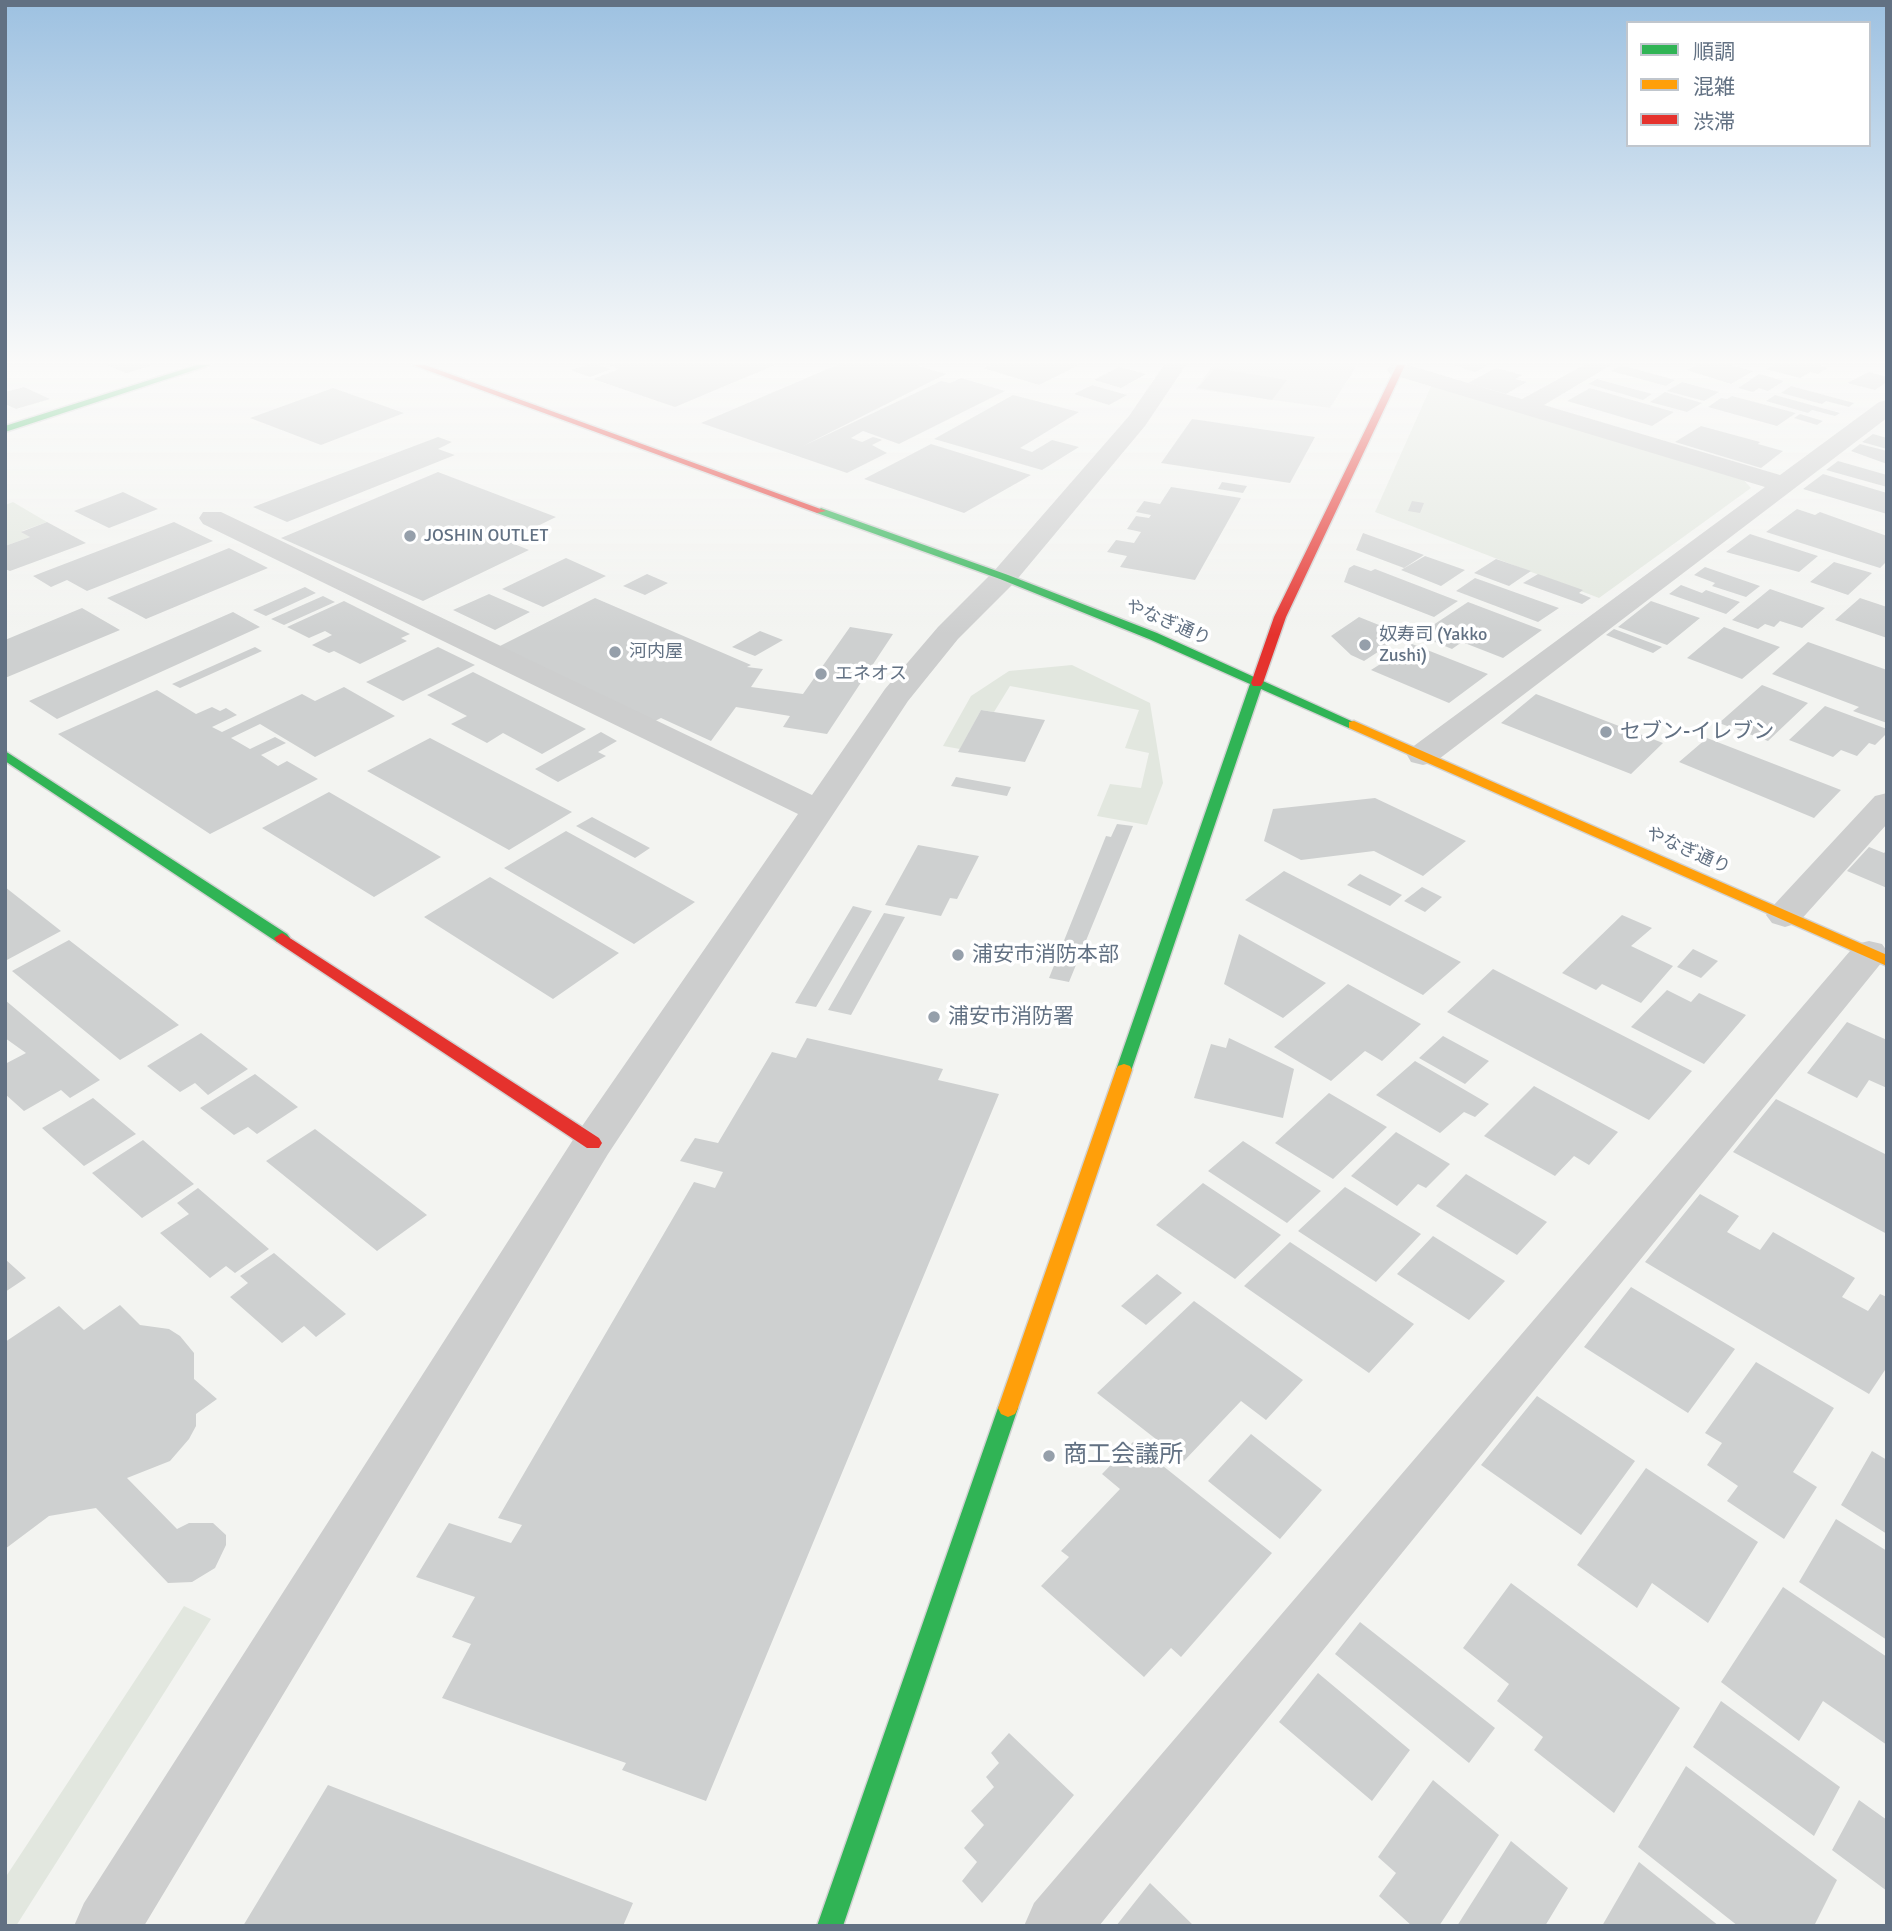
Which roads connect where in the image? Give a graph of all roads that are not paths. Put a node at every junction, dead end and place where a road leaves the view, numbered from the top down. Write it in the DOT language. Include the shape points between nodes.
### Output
graph roads {
  1 [pos="667,455"];
  2 [pos="1108,455"];
  3 [pos="1356,455"];
  4 [pos="1688,455"];
  5 [pos="1822,455"];
  6 [pos="1783,484"];
  7 [pos="212,518"];
  8 [pos="1004,577"];
  9 [pos="1257,682"];
  10 [pos="5,755"];
  11 [pos="1423,755"];
  12 [pos="1887,803"];
  13 [pos="820,813"];
  14 [pos="1785,915"];
  15 [pos="1878,957"];
  16 [pos="593,1143"];
  17 [pos="107,1926"];
  18 [pos="830,1926"];
  19 [pos="1057,1926"];
  1 -- 8 [label="street, やなぎ通り"];
  2 -- 8 [label="street"];
  3 -- 9 [label="street" via="1288,595"];
  4 -- 6 [label="street"];
  5 -- 6 [label="street"];
  6 -- 11 [label="street"];
  7 -- 13 [label="street"];
  8 -- 9 [label="street, やなぎ通り"];
  8 -- 13 [label="street" via="948,633 896,696"];
  9 -- 11 [label="street, やなぎ通り"];
  9 -- 18 [label="street"];
  10 -- 16 [label="street" via="22,774"];
  11 -- 14 [label="street, やなぎ通り"];
  12 -- 14 [label="street"];
  13 -- 16 [label="street"];
  14 -- 15 [label="street, やなぎ通り"];
  15 -- 19 [label="street"];
  16 -- 17 [label="street"];
}
